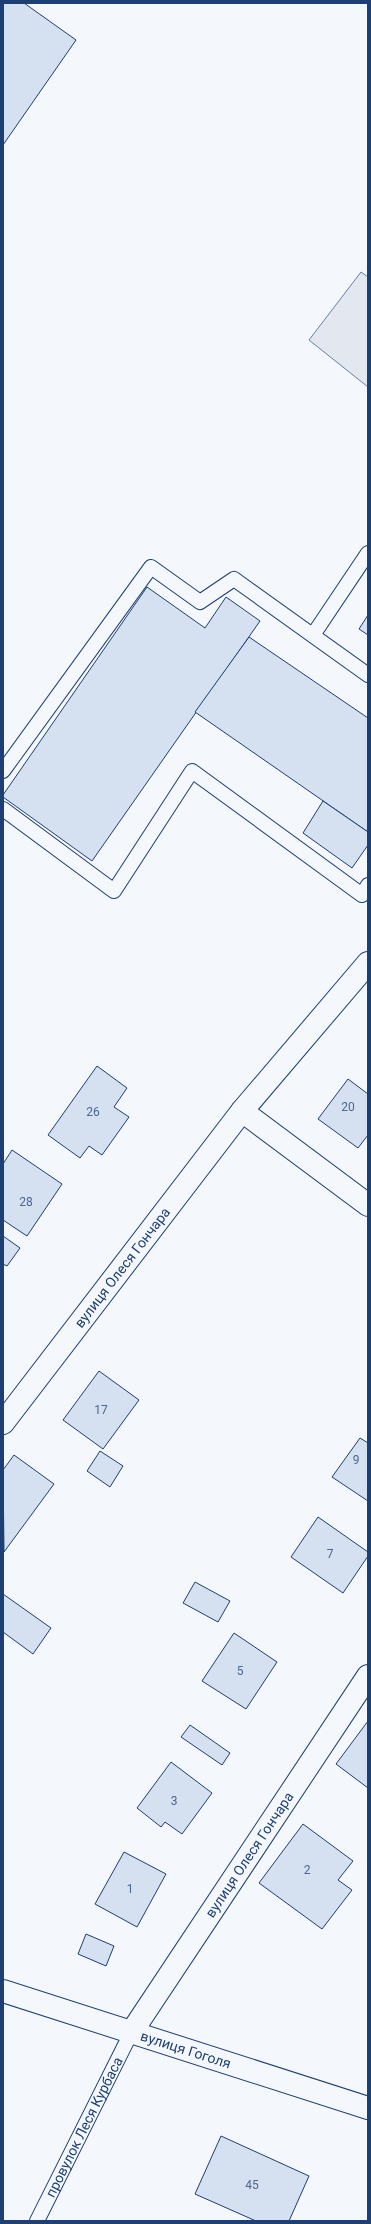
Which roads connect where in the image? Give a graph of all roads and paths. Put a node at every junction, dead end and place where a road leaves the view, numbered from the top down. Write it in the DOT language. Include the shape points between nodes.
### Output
graph roads {
  1 [pos="368,553"];
  2 [pos="313,635"];
  3 [pos="368,675"];
  4 [pos="3,771"];
  5 [pos="3,808"];
  6 [pos="368,885"];
  7 [pos="368,963"];
  8 [pos="242,1111"];
  9 [pos="368,1205"];
  10 [pos="3,1423"];
  11 [pos="368,1676"];
  12 [pos="3,1991"];
  13 [pos="131,2033"];
  14 [pos="368,2108"];
  15 [pos="37,2221"];
  1 -- 2 [label="lane"];
  2 -- 3 [label="lane"];
  2 -- 4 [label="lane" via="234,579 200,602 151,567"];
  5 -- 6 [label="lane" via="114,891 192,771 362,895"];
  7 -- 8 [label="street, вулиця Олеся Гончара"];
  8 -- 9 [label="street"];
  8 -- 10 [label="street, вулиця Олеся Гончара"];
  11 -- 13 [label="street, вулиця Олеся Гончара"];
  12 -- 13 [label="street, вулиця Гоголя"];
  13 -- 14 [label="street, вулиця Гоголя"];
  13 -- 15 [label="lane, провулок Леся Курбаса"];
}
